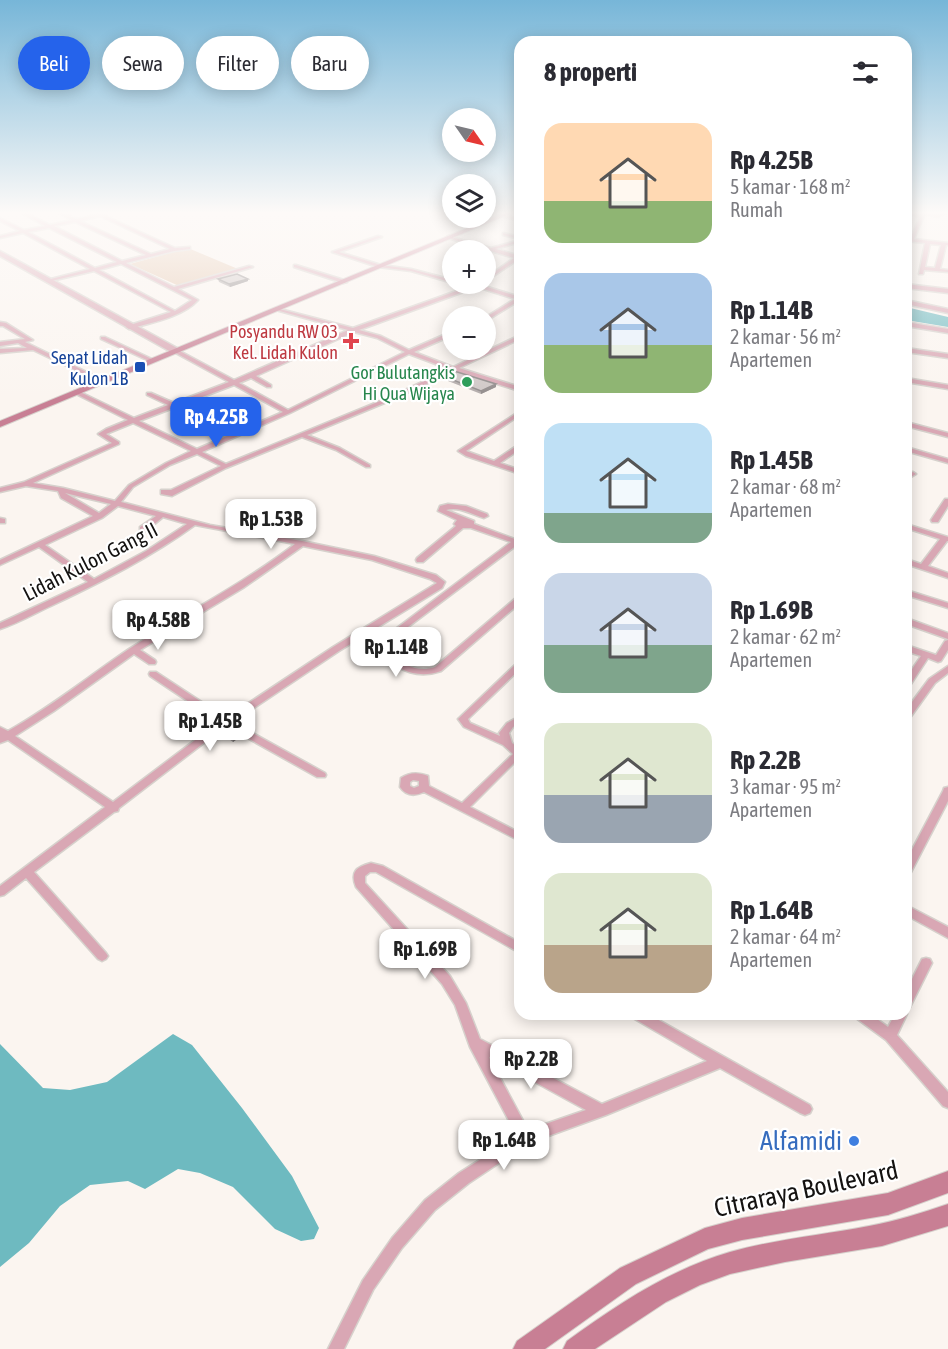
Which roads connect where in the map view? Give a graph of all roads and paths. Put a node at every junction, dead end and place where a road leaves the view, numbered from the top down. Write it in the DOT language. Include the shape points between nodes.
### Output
graph roads {
  1 [pos="40,275"];
  2 [pos="70,275"];
  3 [pos="105,275"];
  4 [pos="146,275"];
  5 [pos="223,275"];
  6 [pos="322,275"];
  7 [pos="360,275"];
  8 [pos="49,280"];
  9 [pos="345,282"];
  10 [pos="912,285"];
  11 [pos="173,289"];
  12 [pos="496,290"];
  13 [pos="948,290"];
  14 [pos="450,294"];
  15 [pos="514,296"];
  16 [pos="514,302"];
  17 [pos="912,305"];
  18 [pos="278,309"];
  19 [pos="174,312"];
  20 [pos="948,312"];
  21 [pos="496,313"];
  22 [pos="0,324"];
  23 [pos="129,327"];
  24 [pos="912,327"];
  25 [pos="351,330"];
  26 [pos="948,332"];
  27 [pos="104,338"];
  28 [pos="442,338"];
  29 [pos="514,341"];
  30 [pos="20,342"];
  31 [pos="0,344"];
  32 [pos="35,349"];
  33 [pos="174,350"];
  34 [pos="0,351"];
  35 [pos="912,351"];
  36 [pos="409,352"];
  37 [pos="948,356"];
  38 [pos="912,357"];
  39 [pos="151,360"];
  40 [pos="948,362"];
  41 [pos="453,368"];
  42 [pos="251,376"];
  43 [pos="102,381"];
  44 [pos="912,381"];
  45 [pos="235,383"];
  46 [pos="514,385"];
  47 [pos="269,386"];
  48 [pos="511,387"];
  49 [pos="948,387"];
  50 [pos="514,388"];
  51 [pos="76,392"];
  52 [pos="149,394"];
  53 [pos="174,405"];
  54 [pos="288,412"];
  55 [pos="514,417"];
  56 [pos="132,420"];
  57 [pos="0,424"];
  58 [pos="912,426"];
  59 [pos="301,435"];
  60 [pos="948,435"];
  61 [pos="514,450"];
  62 [pos="912,451"];
  63 [pos="195,452"];
  64 [pos="948,461"];
  65 [pos="494,464"];
  66 [pos="226,466"];
  67 [pos="368,466"];
  68 [pos="514,470"];
  69 [pos="26,484"];
  70 [pos="0,490"];
  71 [pos="63,490"];
  72 [pos="164,492"];
  73 [pos="948,501"];
  74 [pos="115,505"];
  75 [pos="162,515"];
  76 [pos="99,516"];
  77 [pos="484,516"];
  78 [pos="935,520"];
  79 [pos="193,523"];
  80 [pos="462,523"];
  81 [pos="912,528"];
  82 [pos="143,529"];
  83 [pos="946,538"];
  84 [pos="514,541"];
  85 [pos="302,543"];
  86 [pos="39,544"];
  87 [pos="514,546"];
  88 [pos="420,560"];
  89 [pos="0,563"];
  90 [pos="912,563"];
  91 [pos="923,567"];
  92 [pos="948,576"];
  93 [pos="93,582"];
  94 [pos="912,594"];
  95 [pos="514,604"];
  96 [pos="948,606"];
  97 [pos="912,623"];
  98 [pos="0,626"];
  99 [pos="948,636"];
  100 [pos="948,643"];
  101 [pos="134,650"];
  102 [pos="912,650"];
  103 [pos="928,657"];
  104 [pos="152,662"];
  105 [pos="948,669"];
  106 [pos="514,671"];
  107 [pos="153,674"];
  108 [pos="912,675"];
  109 [pos="912,709"];
  110 [pos="226,722"];
  111 [pos="514,722"];
  112 [pos="3,735"];
  113 [pos="505,742"];
  114 [pos="514,749"];
  115 [pos="514,759"];
  116 [pos="321,775"];
  117 [pos="424,788"];
  118 [pos="948,791"];
  119 [pos="114,808"];
  120 [pos="464,808"];
  121 [pos="514,834"];
  122 [pos="912,860"];
  123 [pos="27,872"];
  124 [pos="0,892"];
  125 [pos="912,913"];
  126 [pos="948,933"];
  127 [pos="514,945"];
  128 [pos="102,956"];
  129 [pos="926,963"];
  130 [pos="912,991"];
  131 [pos="648,1020"];
  132 [pos="868,1020"];
  133 [pos="898,1020"];
  134 [pos="890,1036"];
  135 [pos="476,1043"];
  136 [pos="721,1061"];
  137 [pos="948,1102"];
  138 [pos="805,1109"];
  139 [pos="601,1111"];
  140 [pos="525,1138"];
  141 [pos="948,1182"];
  142 [pos="948,1215"];
  143 [pos="336,1349"];
  144 [pos="525,1349"];
  145 [pos="575,1349"];
  1 -- 8 [label="street"];
  2 -- 8 [label="street"];
  3 -- 19 [label="street"];
  4 -- 11 [label="street"];
  5 -- 11 [label="street"];
  6 -- 9 [label="street"];
  7 -- 9 [label="main road"];
  8 -- 23 [label="street"];
  9 -- 18 [label="main road"];
  10 -- 13 [label="street"];
  11 -- 19 [label="street" via="195,300 188,308"];
  12 -- 15 [label="street"];
  14 -- 25 [label="street"];
  16 -- 21 [label="street"];
  17 -- 20 [label="street"];
  18 -- 25 [label="street"];
  18 -- 33 [label="main road"];
  19 -- 23 [label="street"];
  22 -- 30 [label="street" via="30,340"];
  23 -- 33 [label="street"];
  24 -- 26 [label="street"];
  25 -- 36 [label="street" via="388,340"];
  25 -- 42 [label="street"];
  27 -- 39 [label="street"];
  28 -- 36 [label="street"];
  29 -- 41 [label="street"];
  30 -- 31 [label="street"];
  30 -- 32 [label="street"];
  32 -- 34 [label="street"];
  32 -- 43 [label="street"];
  33 -- 39 [label="main road"];
  33 -- 45 [label="street"];
  35 -- 37 [label="street"];
  36 -- 41 [label="street"];
  36 -- 54 [label="street"];
  38 -- 40 [label="street"];
  39 -- 43 [label="main road"];
  41 -- 48 [label="street"];
  41 -- 59 [label="street"];
  42 -- 45 [label="street"];
  42 -- 47 [label="street"];
  43 -- 51 [label="main road"];
  44 -- 49 [label="street"];
  45 -- 53 [label="street"];
  45 -- 54 [label="street"];
  46 -- 48 [label="street"];
  48 -- 50 [label="street"];
  51 -- 56 [label="street"];
  51 -- 57 [label="main road"];
  52 -- 53 [label="street"];
  53 -- 56 [label="street"];
  54 -- 63 [label="street"];
  55 -- 65 [label="street" via="461,451"];
  56 -- 63 [label="street"];
  56 -- 69 [label="street" via="101,433 117,443"];
  58 -- 60 [label="street"];
  59 -- 66 [label="street"];
  59 -- 67 [label="street"];
  61 -- 65 [label="street"];
  62 -- 64 [label="street"];
  63 -- 66 [label="street"];
  63 -- 74 [label="street" via="141,478"];
  65 -- 68 [label="street"];
  66 -- 72 [label="street" via="174,492"];
  69 -- 70 [label="street"];
  69 -- 71 [label="street"];
  71 -- 74 [label="street"];
  71 -- 76 [label="street" via="64,496"];
  73 -- 78 [label="street"];
  74 -- 75 [label="street"];
  74 -- 76 [label="street"];
  75 -- 79 [label="street"];
  75 -- 82 [label="street"];
  76 -- 86 [label="street"];
  77 -- 80 [label="street" via="457,506 443,508"];
  79 -- 85 [label="street"];
  79 -- 93 [label="street, Lidah Kulon Gang II" via="165,544"];
  80 -- 84 [label="street"];
  80 -- 88 [label="street"];
  81 -- 83 [label="street"];
  83 -- 91 [label="street"];
  85 -- 101 [label="street"];
  85 -- 110 [label="street" via="374,558 441,582"];
  86 -- 89 [label="street"];
  86 -- 93 [label="street"];
  87 -- 95 [label="street" via="388,639 386,655 407,668 430,673"];
  90 -- 91 [label="street"];
  91 -- 92 [label="street"];
  93 -- 98 [label="street, Lidah Kulon Gang II"];
  94 -- 96 [label="street"];
  97 -- 99 [label="street"];
  100 -- 103 [label="street" via="940,658"];
  101 -- 104 [label="street"];
  101 -- 112 [label="street"];
  102 -- 103 [label="street"];
  103 -- 108 [label="street"];
  105 -- 109 [label="street" via="932,681"];
  106 -- 113 [label="street" via="463,719 467,725"];
  107 -- 110 [label="street"];
  110 -- 116 [label="street"];
  110 -- 119 [label="street"];
  111 -- 113 [label="street" via="504,733"];
  112 -- 119 [label="street"];
  113 -- 114 [label="street"];
  115 -- 120 [label="street"];
  117 -- 120 [label="street"];
  118 -- 122 [label="street"];
  119 -- 123 [label="street"];
  120 -- 121 [label="street"];
  123 -- 124 [label="street"];
  123 -- 128 [label="street"];
  125 -- 126 [label="street"];
  127 -- 135 [label="street" via="379,868 366,868 359,874 360,884 446,980"];
  129 -- 130 [label="street"];
  131 -- 136 [label="street"];
  132 -- 134 [label="street"];
  133 -- 134 [label="street"];
  134 -- 137 [label="street"];
  135 -- 139 [label="street"];
  135 -- 140 [label="street"];
  136 -- 138 [label="street"];
  136 -- 139 [label="street"];
  139 -- 140 [label="street"];
  140 -- 143 [label="street" via="430,1205 368,1285"];
  141 -- 144 [label="main road, Citraraya Boulevard" via="888,1204 742,1228 705,1239 628,1276"];
  142 -- 145 [label="main road" via="861,1239 787,1249 713,1268 662,1293"];
}
